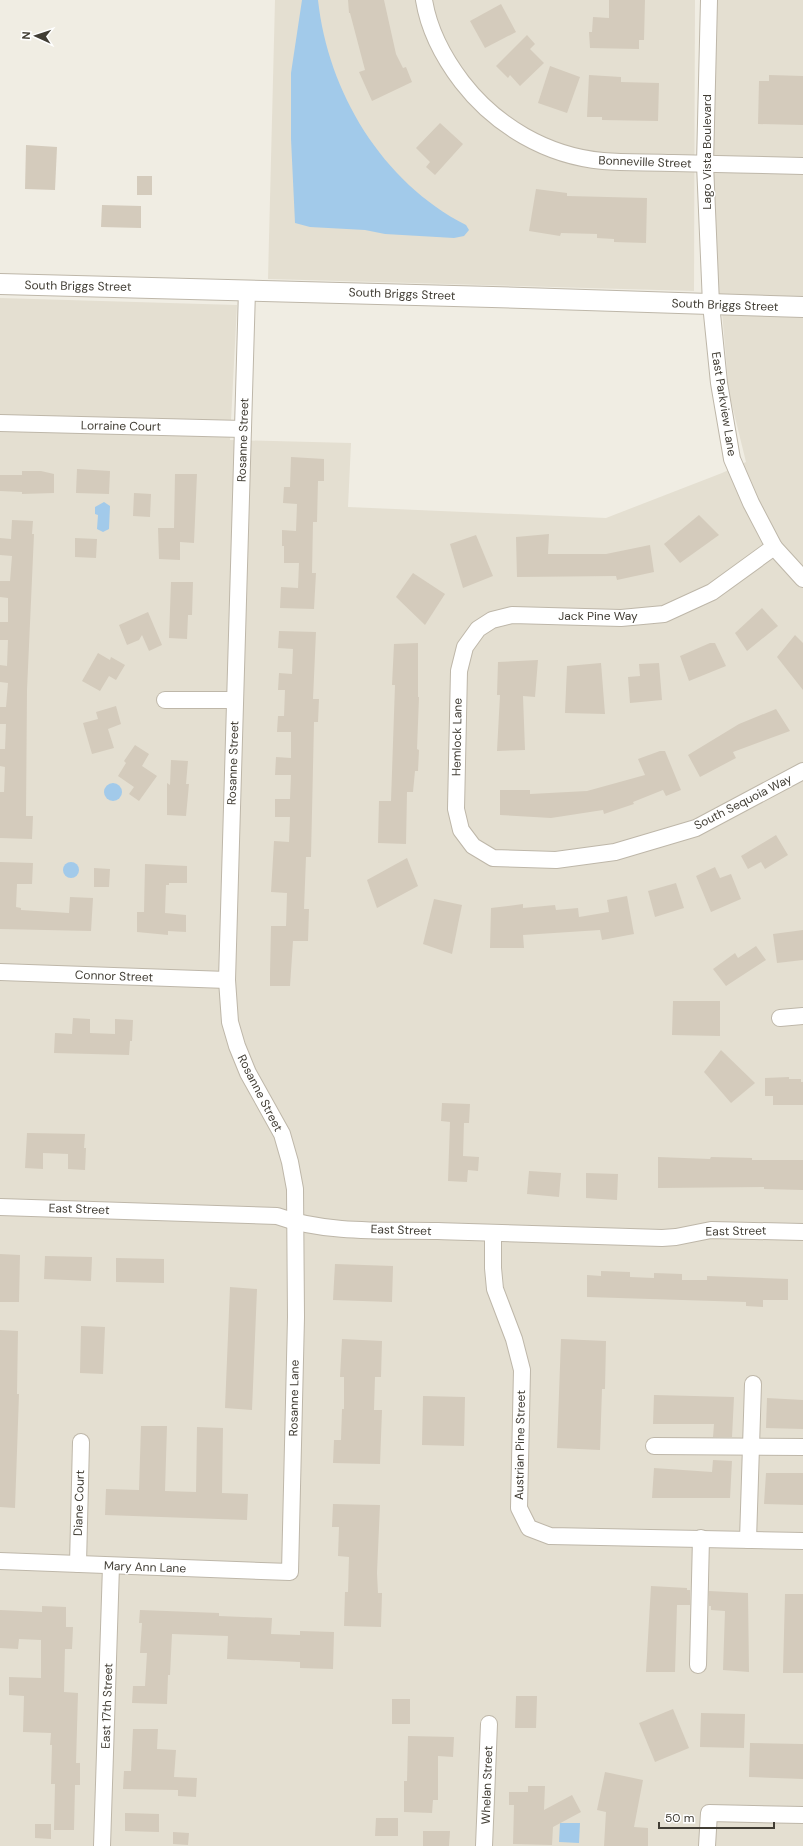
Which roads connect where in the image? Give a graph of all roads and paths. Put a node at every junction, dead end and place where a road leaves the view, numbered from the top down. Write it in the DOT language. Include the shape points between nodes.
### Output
graph roads {
  1 [pos="424,0"];
  2 [pos="709,0"];
  3 [pos="705,164"];
  4 [pos="803,166"];
  5 [pos="0,284"];
  6 [pos="247,290"];
  7 [pos="711,304"];
  8 [pos="803,307"];
  9 [pos="0,423"];
  10 [pos="243,429"];
  11 [pos="774,547"];
  12 [pos="803,579"];
  13 [pos="478,629"];
  14 [pos="165,700"];
  15 [pos="235,700"];
  16 [pos="803,771"];
  17 [pos="473,846"];
  18 [pos="0,972"];
  19 [pos="227,980"];
  20 [pos="803,1016"];
  21 [pos="780,1018"];
  22 [pos="0,1207"];
  23 [pos="297,1223"];
  24 [pos="803,1232"];
  25 [pos="494,1233"];
  26 [pos="753,1384"];
  27 [pos="81,1442"];
  28 [pos="654,1446"];
  29 [pos="751,1446"];
  30 [pos="803,1447"];
  31 [pos="701,1538"];
  32 [pos="748,1540"];
  33 [pos="803,1541"];
  34 [pos="0,1561"];
  35 [pos="78,1564"];
  36 [pos="111,1566"];
  37 [pos="290,1572"];
  38 [pos="698,1665"];
  39 [pos="489,1724"];
  40 [pos="803,1815"];
  41 [pos="102,1846"];
  42 [pos="484,1846"];
  43 [pos="707,1846"];
  1 -- 3 [label="street, Bonneville Street" via="432,31 449,65 469,91 503,124 536,143 568,155 602,161"];
  2 -- 3 [label="street, Lago Vista Boulevard"];
  3 -- 4 [label="street, Bonneville Street"];
  3 -- 7 [label="street, Lago Vista Boulevard"];
  5 -- 6 [label="street, South Briggs Street"];
  6 -- 7 [label="street, South Briggs Street"];
  6 -- 10 [label="street, Rosanne Street"];
  7 -- 8 [label="street, South Briggs Street"];
  7 -- 11 [label="street, East Parkview Lane" via="719,383 732,459"];
  9 -- 10 [label="street, Lorraine Court"];
  10 -- 15 [label="street, Rosanne Street"];
  11 -- 12 [label="street, East Parkview Lane"];
  11 -- 13 [label="street, Jack Pine Way" via="712,592 664,614 621,618 512,615 492,620"];
  13 -- 17 [label="street, Hemlock Lane" via="465,647 458,686 456,809 461,830"];
  14 -- 15 [label="street"];
  15 -- 19 [label="street, Rosanne Street"];
  16 -- 17 [label="street, South Sequoia Way" via="696,828 615,852 556,860 493,858"];
  18 -- 19 [label="street, Connor Street"];
  19 -- 23 [label="street, Rosanne Street" via="230,1022 236,1046 282,1134 287,1151 295,1189"];
  20 -- 21 [label="street"];
  22 -- 23 [label="street, East Street" via="277,1216"];
  23 -- 25 [label="street, East Street" via="319,1227"];
  23 -- 37 [label="street, Rosanne Lane"];
  24 -- 25 [label="street, East Street" via="711,1230 662,1238"];
  25 -- 31 [label="street, Austrian Pine Street" via="495,1288 514,1339 522,1370 518,1508 529,1528 550,1536"];
  26 -- 29 [label="street"];
  27 -- 35 [label="street, Diane Court"];
  28 -- 29 [label="street"];
  29 -- 30 [label="street"];
  29 -- 32 [label="street"];
  31 -- 32 [label="street, Austrian Pine Street"];
  31 -- 38 [label="street"];
  32 -- 33 [label="street, Austrian Pine Street"];
  34 -- 35 [label="street, Mary Ann Lane"];
  35 -- 36 [label="street, Mary Ann Lane"];
  36 -- 37 [label="street, Mary Ann Lane"];
  36 -- 41 [label="street, East 17th Street"];
  39 -- 42 [label="street, Whelan Street"];
  40 -- 43 [label="street" via="709,1813"];
}
